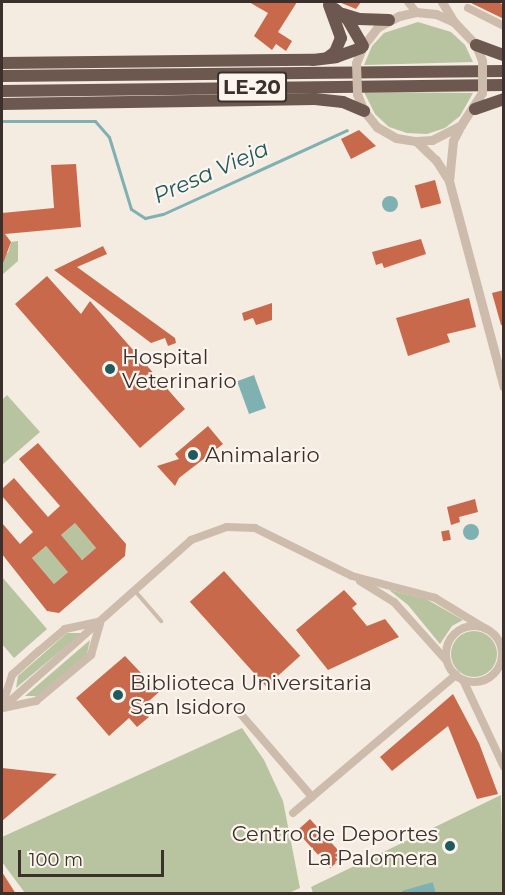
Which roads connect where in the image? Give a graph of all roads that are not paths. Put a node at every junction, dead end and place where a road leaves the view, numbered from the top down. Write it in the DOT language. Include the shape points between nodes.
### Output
graph roads {
  1 [pos="442,2"];
  2 [pos="331,6"];
  3 [pos="412,7"];
  4 [pos="468,8"];
  5 [pos="389,20"];
  6 [pos="454,22"];
  7 [pos="504,26"];
  8 [pos="476,45"];
  9 [pos="362,47"];
  10 [pos="504,55"];
  11 [pos="326,59"];
  12 [pos="2,63"];
  13 [pos="504,70"];
  14 [pos="2,76"];
  15 [pos="504,85"];
  16 [pos="2,91"];
  17 [pos="504,99"];
  18 [pos="2,104"];
  19 [pos="475,108"];
  20 [pos="364,111"];
  21 [pos="461,125"];
  22 [pos="416,141"];
  23 [pos="449,181"];
  24 [pos="504,387"];
  25 [pos="352,576"];
  26 [pos="135,591"];
  27 [pos="101,621"];
  28 [pos="161,621"];
  29 [pos="489,631"];
  30 [pos="504,632"];
  31 [pos="502,648"];
  32 [pos="446,660"];
  33 [pos="504,664"];
  34 [pos="456,675"];
  35 [pos="464,680"];
  36 [pos="2,708"];
  37 [pos="239,712"];
  38 [pos="503,770"];
  39 [pos="312,797"];
  40 [pos="293,813"];
  1 -- 6 [label="street"];
  2 -- 5 [label="highway" via="359,19"];
  2 -- 9 [label="highway"];
  2 -- 11 [label="highway" via="341,38 335,52"];
  3 -- 5 [label="street"];
  3 -- 6 [label="street"];
  4 -- 7 [label="street"];
  5 -- 9 [label="street"];
  6 -- 8 [label="street"];
  8 -- 10 [label="highway"];
  8 -- 19 [label="street, bridge" via="482,62 482,93"];
  9 -- 11 [label="highway"];
  9 -- 20 [label="street, bridge" via="356,63 357,94"];
  11 -- 12 [label="highway"];
  13 -- 14 [label="highway, LE-20"];
  15 -- 16 [label="highway, LE-20"];
  17 -- 19 [label="highway"];
  18 -- 20 [label="highway" via="315,99 343,102"];
  19 -- 21 [label="street"];
  20 -- 22 [label="street" via="377,127 396,138"];
  21 -- 22 [label="street" via="432,140"];
  21 -- 23 [label="street" via="453,141"];
  22 -- 23 [label="street" via="436,160"];
  23 -- 24 [label="street"];
  25 -- 26 [label="street" via="265,531 227,527 191,540"];
  25 -- 29 [label="street" via="435,598"];
  25 -- 32 [label="street" via="394,602"];
  26 -- 27 [label="street"];
  26 -- 28 [label="lane"];
  27 -- 36 [label="street"];
  27 -- 36 [label="street" via="65,629 39,651 12,675"];
  27 -- 36 [label="street" via="91,655 36,701"];
  29 -- 30 [label="street"];
  29 -- 31 [label="street"];
  29 -- 32 [label="street" via="460,629 448,642"];
  31 -- 33 [label="street"];
  31 -- 35 [label="street" via="489,677"];
  32 -- 34 [label="street"];
  34 -- 35 [label="street"];
  34 -- 39 [label="street"];
  35 -- 38 [label="street"];
  37 -- 39 [label="street"];
  39 -- 40 [label="street"];
}
